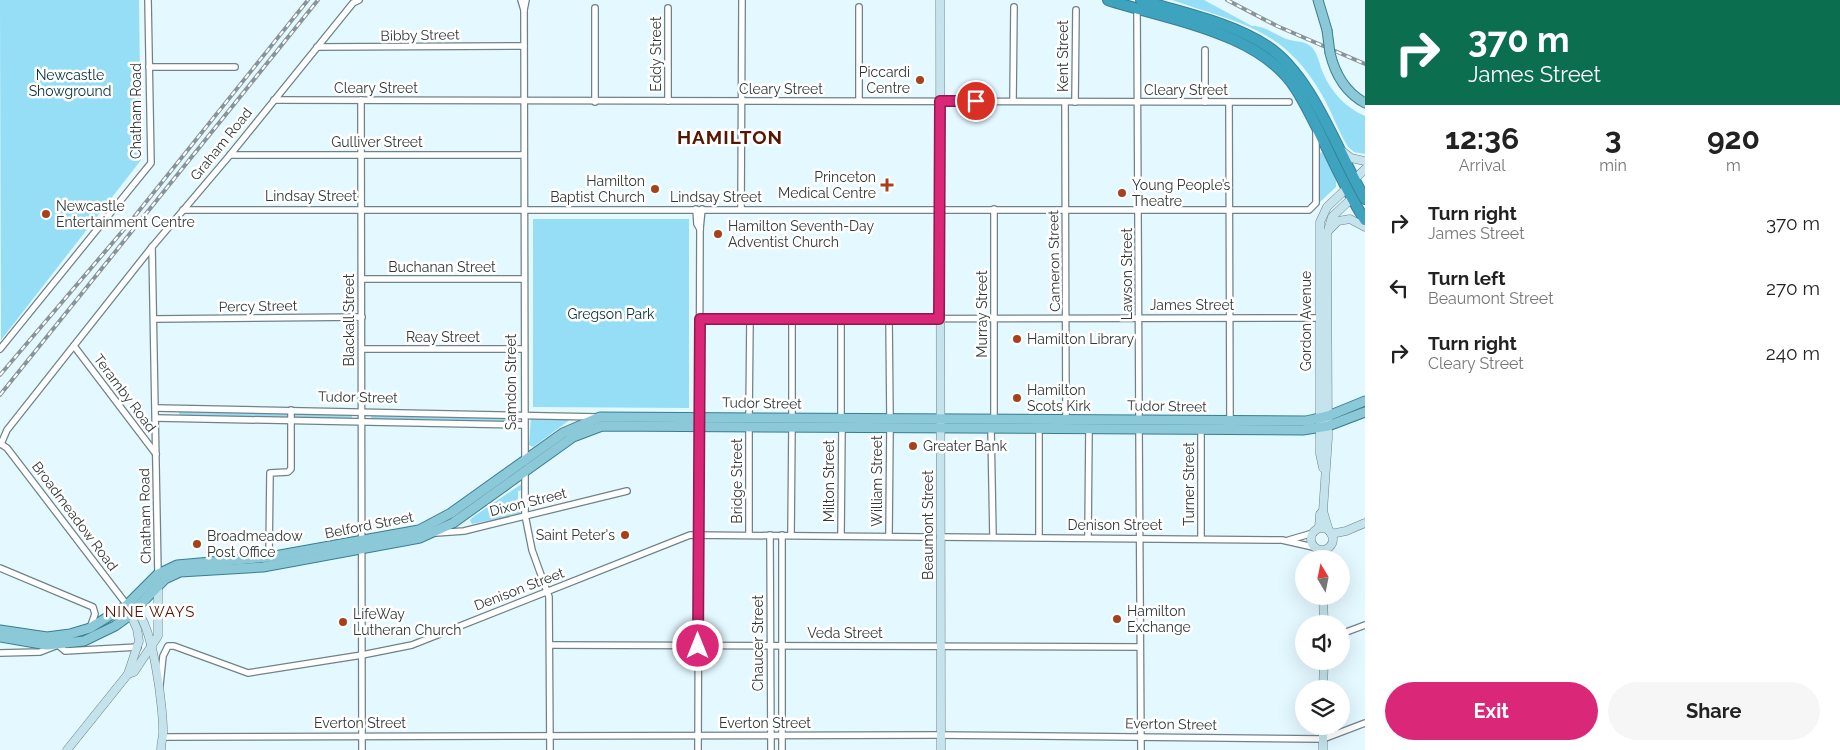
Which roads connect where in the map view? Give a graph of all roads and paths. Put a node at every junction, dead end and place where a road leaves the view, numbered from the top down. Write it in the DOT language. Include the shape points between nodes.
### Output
graph roads {
  1 [pos="148,0"];
  2 [pos="521,0"];
  3 [pos="526,0"];
  4 [pos="742,0"];
  5 [pos="940,0"];
  6 [pos="1108,0"];
  7 [pos="1318,0"];
  8 [pos="356,1"];
  9 [pos="1139,3"];
  10 [pos="859,7"];
  11 [pos="1014,7"];
  12 [pos="595,8"];
  13 [pos="668,8"];
  14 [pos="524,10"];
  15 [pos="1076,10"];
  16 [pos="524,46"];
  17 [pos="317,47"];
  18 [pos="1205,50"];
  19 [pos="149,67"];
  20 [pos="235,67"];
  21 [pos="274,100"];
  22 [pos="361,100"];
  23 [pos="668,101"];
  24 [pos="859,101"];
  25 [pos="940,101"];
  26 [pos="1013,101"];
  27 [pos="524,102"];
  28 [pos="595,102"];
  29 [pos="742,102"];
  30 [pos="1065,102"];
  31 [pos="1075,102"];
  32 [pos="1139,102"];
  33 [pos="1205,102"];
  34 [pos="1229,102"];
  35 [pos="1289,102"];
  36 [pos="1365,103"];
  37 [pos="1316,127"];
  38 [pos="1338,147"];
  39 [pos="230,155"];
  40 [pos="361,155"];
  41 [pos="524,155"];
  42 [pos="1365,161"];
  43 [pos="1365,169"];
  44 [pos="1350,184"];
  45 [pos="1362,187"];
  46 [pos="1352,198"];
  47 [pos="1365,199"];
  48 [pos="362,209"];
  49 [pos="524,209"];
  50 [pos="699,209"];
  51 [pos="741,209"];
  52 [pos="940,209"];
  53 [pos="994,209"];
  54 [pos="183,210"];
  55 [pos="1066,210"];
  56 [pos="1139,210"];
  57 [pos="1229,210"];
  58 [pos="1365,220"];
  59 [pos="1365,227"];
  60 [pos="1327,234"];
  61 [pos="152,247"];
  62 [pos="362,279"];
  63 [pos="523,279"];
  64 [pos="362,317"];
  65 [pos="1139,317"];
  66 [pos="1229,317"];
  67 [pos="994,318"];
  68 [pos="1067,318"];
  69 [pos="1323,318"];
  70 [pos="155,319"];
  71 [pos="700,319"];
  72 [pos="750,319"];
  73 [pos="792,319"];
  74 [pos="841,319"];
  75 [pos="889,319"];
  76 [pos="939,319"];
  77 [pos="74,346"];
  78 [pos="0,349"];
  79 [pos="362,349"];
  80 [pos="524,349"];
  81 [pos="1365,401"];
  82 [pos="156,408"];
  83 [pos="291,410"];
  84 [pos="362,411"];
  85 [pos="1365,412"];
  86 [pos="524,413"];
  87 [pos="600,417"];
  88 [pos="699,417"];
  89 [pos="1324,417"];
  90 [pos="156,418"];
  91 [pos="994,419"];
  92 [pos="1066,419"];
  93 [pos="292,421"];
  94 [pos="1230,421"];
  95 [pos="362,422"];
  96 [pos="749,422"];
  97 [pos="792,422"];
  98 [pos="842,422"];
  99 [pos="890,422"];
  100 [pos="940,423"];
  101 [pos="1139,424"];
  102 [pos="524,425"];
  103 [pos="699,427"];
  104 [pos="1324,427"];
  105 [pos="992,428"];
  106 [pos="1040,428"];
  107 [pos="1089,429"];
  108 [pos="1201,430"];
  109 [pos="582,432"];
  110 [pos="1,444"];
  111 [pos="156,454"];
  112 [pos="525,459"];
  113 [pos="526,471"];
  114 [pos="627,491"];
  115 [pos="1323,511"];
  116 [pos="525,515"];
  117 [pos="1365,523"];
  118 [pos="1316,531"];
  119 [pos="434,533"];
  120 [pos="698,535"];
  121 [pos="749,535"];
  122 [pos="770,535"];
  123 [pos="782,535"];
  124 [pos="791,535"];
  125 [pos="841,535"];
  126 [pos="889,535"];
  127 [pos="1331,535"];
  128 [pos="924,537"];
  129 [pos="940,537"];
  130 [pos="993,537"];
  131 [pos="1040,537"];
  132 [pos="1088,537"];
  133 [pos="1140,537"];
  134 [pos="1201,539"];
  135 [pos="1289,540"];
  136 [pos="362,546"];
  137 [pos="1315,548"];
  138 [pos="1327,549"];
  139 [pos="269,558"];
  140 [pos="0,568"];
  141 [pos="158,574"];
  142 [pos="158,585"];
  143 [pos="547,592"];
  144 [pos="127,605"];
  145 [pos="133,612"];
  146 [pos="1365,624"];
  147 [pos="90,628"];
  148 [pos="0,630"];
  149 [pos="1350,630"];
  150 [pos="0,637"];
  151 [pos="58,645"];
  152 [pos="550,645"];
  153 [pos="771,645"];
  154 [pos="783,645"];
  155 [pos="941,645"];
  156 [pos="698,646"];
  157 [pos="1140,647"];
  158 [pos="138,648"];
  159 [pos="152,648"];
  160 [pos="0,653"];
  161 [pos="362,655"];
  162 [pos="128,674"];
  163 [pos="160,686"];
  164 [pos="1365,723"];
  165 [pos="550,735"];
  166 [pos="698,735"];
  167 [pos="771,735"];
  168 [pos="783,735"];
  169 [pos="941,735"];
  170 [pos="1323,735"];
  171 [pos="362,736"];
  172 [pos="1140,736"];
  173 [pos="163,737"];
  174 [pos="1323,739"];
  175 [pos="67,750"];
  176 [pos="161,750"];
  177 [pos="362,750"];
  178 [pos="550,750"];
  179 [pos="698,750"];
  180 [pos="771,750"];
  181 [pos="782,750"];
  182 [pos="941,750"];
  183 [pos="1140,750"];
  184 [pos="1323,750"];
  1 -- 19 [label="street, Chatham Road"];
  2 -- 14 [label="street, Samdon Street"];
  3 -- 14 [label="street, Samdon Street"];
  4 -- 29 [label="street"];
  5 -- 25 [label="main road, Beaumont Street"];
  6 -- 9 [label="highway"];
  7 -- 36 [label="main road, bridge" via="1328,30 1330,53 1341,82"];
  8 -- 17 [label="street, Graham Road"];
  9 -- 32 [label="street, Lawson Street"];
  9 -- 37 [label="highway" via="1225,36 1266,56 1296,89"];
  9 -- 38 [label="highway" via="1232,29 1268,46 1308,90"];
  10 -- 24 [label="street"];
  11 -- 26 [label="street"];
  12 -- 28 [label="street"];
  13 -- 23 [label="street, Eddy Street"];
  14 -- 16 [label="street, Samdon Street"];
  15 -- 31 [label="street, Kent Street"];
  16 -- 17 [label="street, Bibby Street"];
  16 -- 27 [label="street, Samdon Street"];
  17 -- 21 [label="street, Graham Road"];
  18 -- 33 [label="street"];
  19 -- 20 [label="street"];
  19 -- 78 [label="street, Chatham Road" via="151,162"];
  21 -- 22 [label="street, Cleary Street"];
  21 -- 39 [label="street, Graham Road"];
  22 -- 27 [label="street, Cleary Street"];
  22 -- 40 [label="street, Blackall Street"];
  23 -- 28 [label="street, Cleary Street"];
  23 -- 29 [label="street, Cleary Street"];
  24 -- 25 [label="street, Cleary Street"];
  24 -- 29 [label="street, Cleary Street"];
  25 -- 26 [label="street, Cleary Street"];
  25 -- 52 [label="main road, Beaumont Street"];
  26 -- 30 [label="street, Cleary Street"];
  27 -- 28 [label="street, Cleary Street"];
  27 -- 41 [label="street, Samdon Street"];
  29 -- 51 [label="street"];
  30 -- 31 [label="street, Cleary Street"];
  30 -- 55 [label="street, Cameron Street"];
  31 -- 32 [label="street, Cleary Street"];
  32 -- 33 [label="street, Cleary Street"];
  32 -- 56 [label="street, Lawson Street"];
  33 -- 34 [label="street, Cleary Street"];
  34 -- 35 [label="street, Cleary Street"];
  34 -- 57 [label="street"];
  37 -- 44 [label="highway"];
  37 -- 57 [label="street, Lindsay Street" via="1316,203 1309,210"];
  38 -- 42 [label="main road" via="1351,158"];
  38 -- 44 [label="highway"];
  39 -- 40 [label="street, Gulliver Street"];
  39 -- 54 [label="street, Graham Road"];
  40 -- 41 [label="street, Gulliver Street"];
  40 -- 48 [label="street, Blackall Street"];
  41 -- 49 [label="street, Samdon Street"];
  43 -- 44 [label="main road, Gordon Avenue"];
  44 -- 45 [label="highway"];
  44 -- 46 [label="highway"];
  44 -- 69 [label="main road, Gordon Avenue" via="1327,207 1320,222"];
  45 -- 46 [label="highway"];
  45 -- 47 [label="highway"];
  46 -- 58 [label="highway"];
  46 -- 60 [label="main road, Gordon Avenue" via="1332,217"];
  48 -- 49 [label="street, Lindsay Street"];
  48 -- 54 [label="street, Lindsay Street"];
  48 -- 62 [label="street, Blackall Street"];
  49 -- 50 [label="street, Lindsay Street"];
  49 -- 63 [label="street, Samdon Street"];
  50 -- 51 [label="street, Lindsay Street"];
  50 -- 71 [label="street"];
  51 -- 52 [label="street, Lindsay Street"];
  52 -- 53 [label="street, Lindsay Street"];
  52 -- 76 [label="main road, Beaumont Street"];
  53 -- 55 [label="street, Lindsay Street"];
  53 -- 67 [label="street, Murray Street"];
  54 -- 61 [label="street, Graham Road"];
  55 -- 56 [label="street, Lindsay Street"];
  55 -- 68 [label="street, Cameron Street"];
  56 -- 57 [label="street, Lindsay Street"];
  56 -- 65 [label="street, Lawson Street"];
  57 -- 66 [label="street"];
  59 -- 60 [label="main road" via="1350,219 1342,220"];
  60 -- 69 [label="main road, Gordon Avenue"];
  61 -- 70 [label="street, Chatham Road"];
  61 -- 77 [label="street, Graham Road"];
  62 -- 63 [label="street, Buchanan Street"];
  62 -- 64 [label="street, Blackall Street"];
  63 -- 80 [label="street, Samdon Street"];
  64 -- 70 [label="street, Percy Street"];
  64 -- 79 [label="street, Blackall Street"];
  65 -- 66 [label="street, James Street"];
  65 -- 68 [label="street, James Street"];
  65 -- 101 [label="street, Lawson Street"];
  66 -- 69 [label="street, James Street"];
  66 -- 94 [label="street"];
  67 -- 68 [label="street, James Street"];
  67 -- 76 [label="street, James Street"];
  67 -- 91 [label="street, Murray Street"];
  68 -- 92 [label="street, Cameron Street"];
  69 -- 89 [label="main road, Gordon Avenue"];
  70 -- 82 [label="street, Chatham Road"];
  71 -- 72 [label="street"];
  71 -- 88 [label="street"];
  72 -- 73 [label="street"];
  72 -- 96 [label="street, Bridge Street"];
  73 -- 74 [label="street"];
  73 -- 97 [label="street"];
  74 -- 75 [label="street"];
  74 -- 98 [label="street, Milton Street"];
  75 -- 76 [label="street"];
  75 -- 99 [label="street, William Street"];
  76 -- 100 [label="main road, Beaumont Street"];
  77 -- 110 [label="street, Graham Road" via="7,430"];
  77 -- 111 [label="street, Teramby Road"];
  79 -- 80 [label="street, Reay Street"];
  79 -- 84 [label="street, Blackall Street"];
  80 -- 86 [label="street, Samdon Street"];
  81 -- 89 [label="main road, Tudor Street"];
  82 -- 83 [label="street, Tudor Street"];
  82 -- 90 [label="street, Chatham Road"];
  83 -- 84 [label="street, Tudor Street"];
  83 -- 93 [label="street"];
  84 -- 86 [label="street, Tudor Street"];
  84 -- 95 [label="street, Blackall Street"];
  85 -- 104 [label="main road, Tudor Street"];
  86 -- 87 [label="street, Tudor Street"];
  86 -- 102 [label="street, Samdon Street"];
  87 -- 88 [label="main road, Tudor Street"];
  87 -- 112 [label="main road, Belford Street" via="569,428"];
  88 -- 96 [label="main road, Tudor Street"];
  88 -- 103 [label="street"];
  89 -- 94 [label="main road, Tudor Street" via="1306,421"];
  89 -- 104 [label="main road, Gordon Avenue"];
  90 -- 93 [label="street, Tudor Street"];
  90 -- 111 [label="street, Chatham Road"];
  91 -- 92 [label="main road, Tudor Street"];
  91 -- 100 [label="main road, Tudor Street"];
  92 -- 101 [label="main road, Tudor Street"];
  93 -- 95 [label="street, Tudor Street"];
  93 -- 139 [label="street" via="291,469 288,472 270,472"];
  94 -- 101 [label="main road, Tudor Street"];
  95 -- 102 [label="street, Tudor Street"];
  95 -- 136 [label="street, Blackall Street"];
  96 -- 97 [label="main road, Tudor Street"];
  96 -- 103 [label="main road, Tudor Street"];
  96 -- 121 [label="street, Bridge Street"];
  97 -- 98 [label="main road, Tudor Street"];
  97 -- 124 [label="street"];
  98 -- 99 [label="main road, Tudor Street"];
  98 -- 125 [label="street, Milton Street"];
  99 -- 100 [label="main road, Tudor Street"];
  99 -- 126 [label="street, William Street"];
  100 -- 105 [label="main road, Tudor Street"];
  100 -- 129 [label="main road, Beaumont Street"];
  101 -- 107 [label="main road, Tudor Street"];
  101 -- 108 [label="main road, Tudor Street"];
  101 -- 133 [label="street, Lawson Street"];
  102 -- 112 [label="street, Samdon Street"];
  103 -- 109 [label="main road, Tudor Street" via="608,425"];
  103 -- 120 [label="street"];
  104 -- 108 [label="main road, Tudor Street"];
  104 -- 115 [label="main road, Gordon Avenue" via="1320,454 1324,474"];
  105 -- 106 [label="main road, Tudor Street"];
  105 -- 130 [label="street"];
  106 -- 107 [label="main road, Tudor Street"];
  106 -- 131 [label="street"];
  107 -- 132 [label="street"];
  108 -- 134 [label="street, Turner Street"];
  109 -- 113 [label="main road, Belford Street"];
  110 -- 144 [label="street, Broadmeadow Road"];
  111 -- 141 [label="street, Chatham Road"];
  112 -- 113 [label="street, Samdon Street"];
  112 -- 136 [label="main road, Belford Street" via="432,525"];
  113 -- 116 [label="street, Samdon Street"];
  113 -- 119 [label="main road, Belford Street"];
  114 -- 116 [label="street, Dixon Street"];
  115 -- 118 [label="main road, Gordon Avenue"];
  115 -- 127 [label="main road, Gordon Avenue"];
  116 -- 119 [label="street, Dixon Street" via="464,531"];
  116 -- 143 [label="street, Samdon Street" via="532,550"];
  117 -- 127 [label="main road"];
  118 -- 127 [label="main road"];
  118 -- 135 [label="street, Denison Street"];
  118 -- 137 [label="main road, Gordon Avenue" via="1311,541"];
  119 -- 136 [label="main road, Belford Street" via="407,542"];
  120 -- 121 [label="street, Denison Street"];
  120 -- 143 [label="street, Denison Street" via="690,534"];
  120 -- 156 [label="street"];
  121 -- 122 [label="street, Denison Street"];
  122 -- 123 [label="street, Denison Street"];
  122 -- 153 [label="street, Chaucer Street"];
  123 -- 124 [label="street, Denison Street"];
  123 -- 154 [label="street, Chaucer Street"];
  124 -- 125 [label="street, Denison Street"];
  125 -- 126 [label="street, Denison Street"];
  126 -- 128 [label="street, Denison Street"];
  127 -- 138 [label="main road"];
  129 -- 130 [label="street, Denison Street"];
  129 -- 155 [label="main road, Beaumont Street"];
  130 -- 131 [label="street, Denison Street"];
  131 -- 132 [label="street, Denison Street"];
  132 -- 133 [label="street, Denison Street"];
  133 -- 134 [label="street, Denison Street"];
  133 -- 157 [label="street, Lawson Street"];
  134 -- 135 [label="street, Denison Street"];
  135 -- 137 [label="street, Denison Street"];
  136 -- 139 [label="main road, Belford Street"];
  136 -- 142 [label="main road, Belford Street" via="263,567 180,572"];
  136 -- 161 [label="street, Blackall Street"];
  137 -- 138 [label="main road"];
  139 -- 141 [label="main road, Belford Street" via="189,562"];
  140 -- 147 [label="street" via="93,607 95,614"];
  141 -- 144 [label="main road, Belford Street"];
  142 -- 145 [label="main road, Belford Street"];
  142 -- 159 [label="main road" via="159,633"];
  143 -- 152 [label="street, Samdon Street"];
  143 -- 161 [label="street, Denison Street" via="412,645"];
  144 -- 145 [label="main road"];
  144 -- 147 [label="main road, Belford Street"];
  145 -- 151 [label="main road, Belford Street" via="98,636"];
  145 -- 158 [label="main road"];
  145 -- 159 [label="main road" via="144,624"];
  146 -- 149 [label="street"];
  147 -- 148 [label="main road, Belford Street" via="47,637"];
  150 -- 151 [label="main road, Belford Street"];
  151 -- 158 [label="street" via="65,651"];
  151 -- 160 [label="street" via="40,652"];
  152 -- 156 [label="street, Veda Street"];
  152 -- 165 [label="street, Samdon Street"];
  153 -- 154 [label="street, Veda Street"];
  153 -- 156 [label="street, Veda Street"];
  153 -- 167 [label="street, Chaucer Street"];
  154 -- 155 [label="street, Veda Street"];
  154 -- 168 [label="street, Chaucer Street"];
  155 -- 157 [label="street, Veda Street"];
  155 -- 169 [label="main road, Beaumont Street"];
  156 -- 166 [label="street"];
  157 -- 172 [label="street, Lawson Street"];
  158 -- 162 [label="main road"];
  159 -- 162 [label="main road" via="134,672"];
  159 -- 163 [label="main road"];
  161 -- 163 [label="street, Denison Street" via="248,673 170,645 164,652"];
  161 -- 171 [label="street, Blackall Street"];
  162 -- 175 [label="main road"];
  163 -- 173 [label="main road"];
  164 -- 174 [label="street, Everton Street"];
  165 -- 166 [label="street, Everton Street"];
  165 -- 171 [label="street, Everton Street"];
  165 -- 178 [label="street, Samdon Street"];
  166 -- 167 [label="street, Everton Street"];
  166 -- 179 [label="street"];
  167 -- 168 [label="street, Everton Street"];
  167 -- 180 [label="street, Chaucer Street"];
  168 -- 169 [label="street, Everton Street"];
  168 -- 181 [label="street, Chaucer Street"];
  169 -- 172 [label="street, Everton Street"];
  169 -- 182 [label="main road, Beaumont Street"];
  170 -- 174 [label="main road"];
  171 -- 173 [label="street, Everton Street"];
  171 -- 177 [label="street, Blackall Street"];
  172 -- 174 [label="street, Everton Street"];
  172 -- 183 [label="street, Lawson Street"];
  173 -- 176 [label="main road"];
  174 -- 184 [label="main road"];
}
